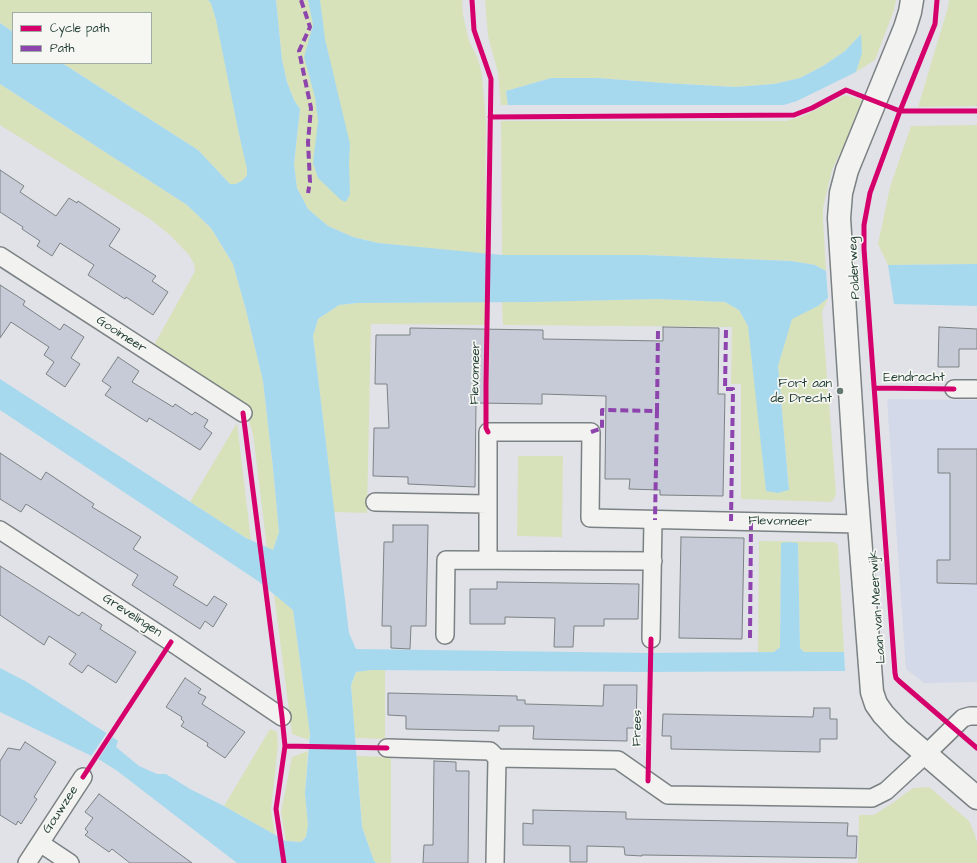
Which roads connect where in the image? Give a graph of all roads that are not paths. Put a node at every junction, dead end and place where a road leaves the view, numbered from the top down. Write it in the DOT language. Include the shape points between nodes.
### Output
graph roads {
  1 [pos="912,0"];
  2 [pos="0,256"];
  3 [pos="954,389"];
  4 [pos="977,389"];
  5 [pos="243,413"];
  6 [pos="375,502"];
  7 [pos="487,504"];
  8 [pos="653,520"];
  9 [pos="859,524"];
  10 [pos="0,530"];
  11 [pos="488,560"];
  12 [pos="653,562"];
  13 [pos="445,635"];
  14 [pos="651,639"];
  15 [pos="977,716"];
  16 [pos="282,717"];
  17 [pos="386,748"];
  18 [pos="926,754"];
  19 [pos="497,758"];
  20 [pos="83,777"];
  21 [pos="977,798"];
  22 [pos="40,843"];
  23 [pos="27,863"];
  24 [pos="70,863"];
  25 [pos="495,863"];
  1 -- 9 [label="street, Polderweg" via="905,28 847,170 839,218"];
  2 -- 5 [label="street, Gooimeer"];
  3 -- 4 [label="street, Eendracht"];
  6 -- 7 [label="street"];
  7 -- 8 [label="street, Flevomeer" via="488,432 591,432 590,518"];
  7 -- 11 [label="street, Flevomeer"];
  8 -- 9 [label="street, Flevomeer"];
  8 -- 12 [label="street"];
  9 -- 18 [label="street, Laan van Meerwijk" via="872,692 883,714"];
  10 -- 16 [label="street, Grevelingen"];
  11 -- 12 [label="street"];
  11 -- 13 [label="street" via="446,560"];
  12 -- 14 [label="street"];
  15 -- 18 [label="street, Frees" via="963,718"];
  17 -- 19 [label="street, Frees" via="490,751"];
  18 -- 19 [label="street, Frees" via="886,791 872,798 668,795 618,760"];
  18 -- 21 [label="street, Laan van Meerwijk"];
  19 -- 25 [label="street"];
  20 -- 22 [label="street, Gouwzee"];
  22 -- 23 [label="street, Gouwzee"];
  22 -- 24 [label="street, Gouwzee"];
}
